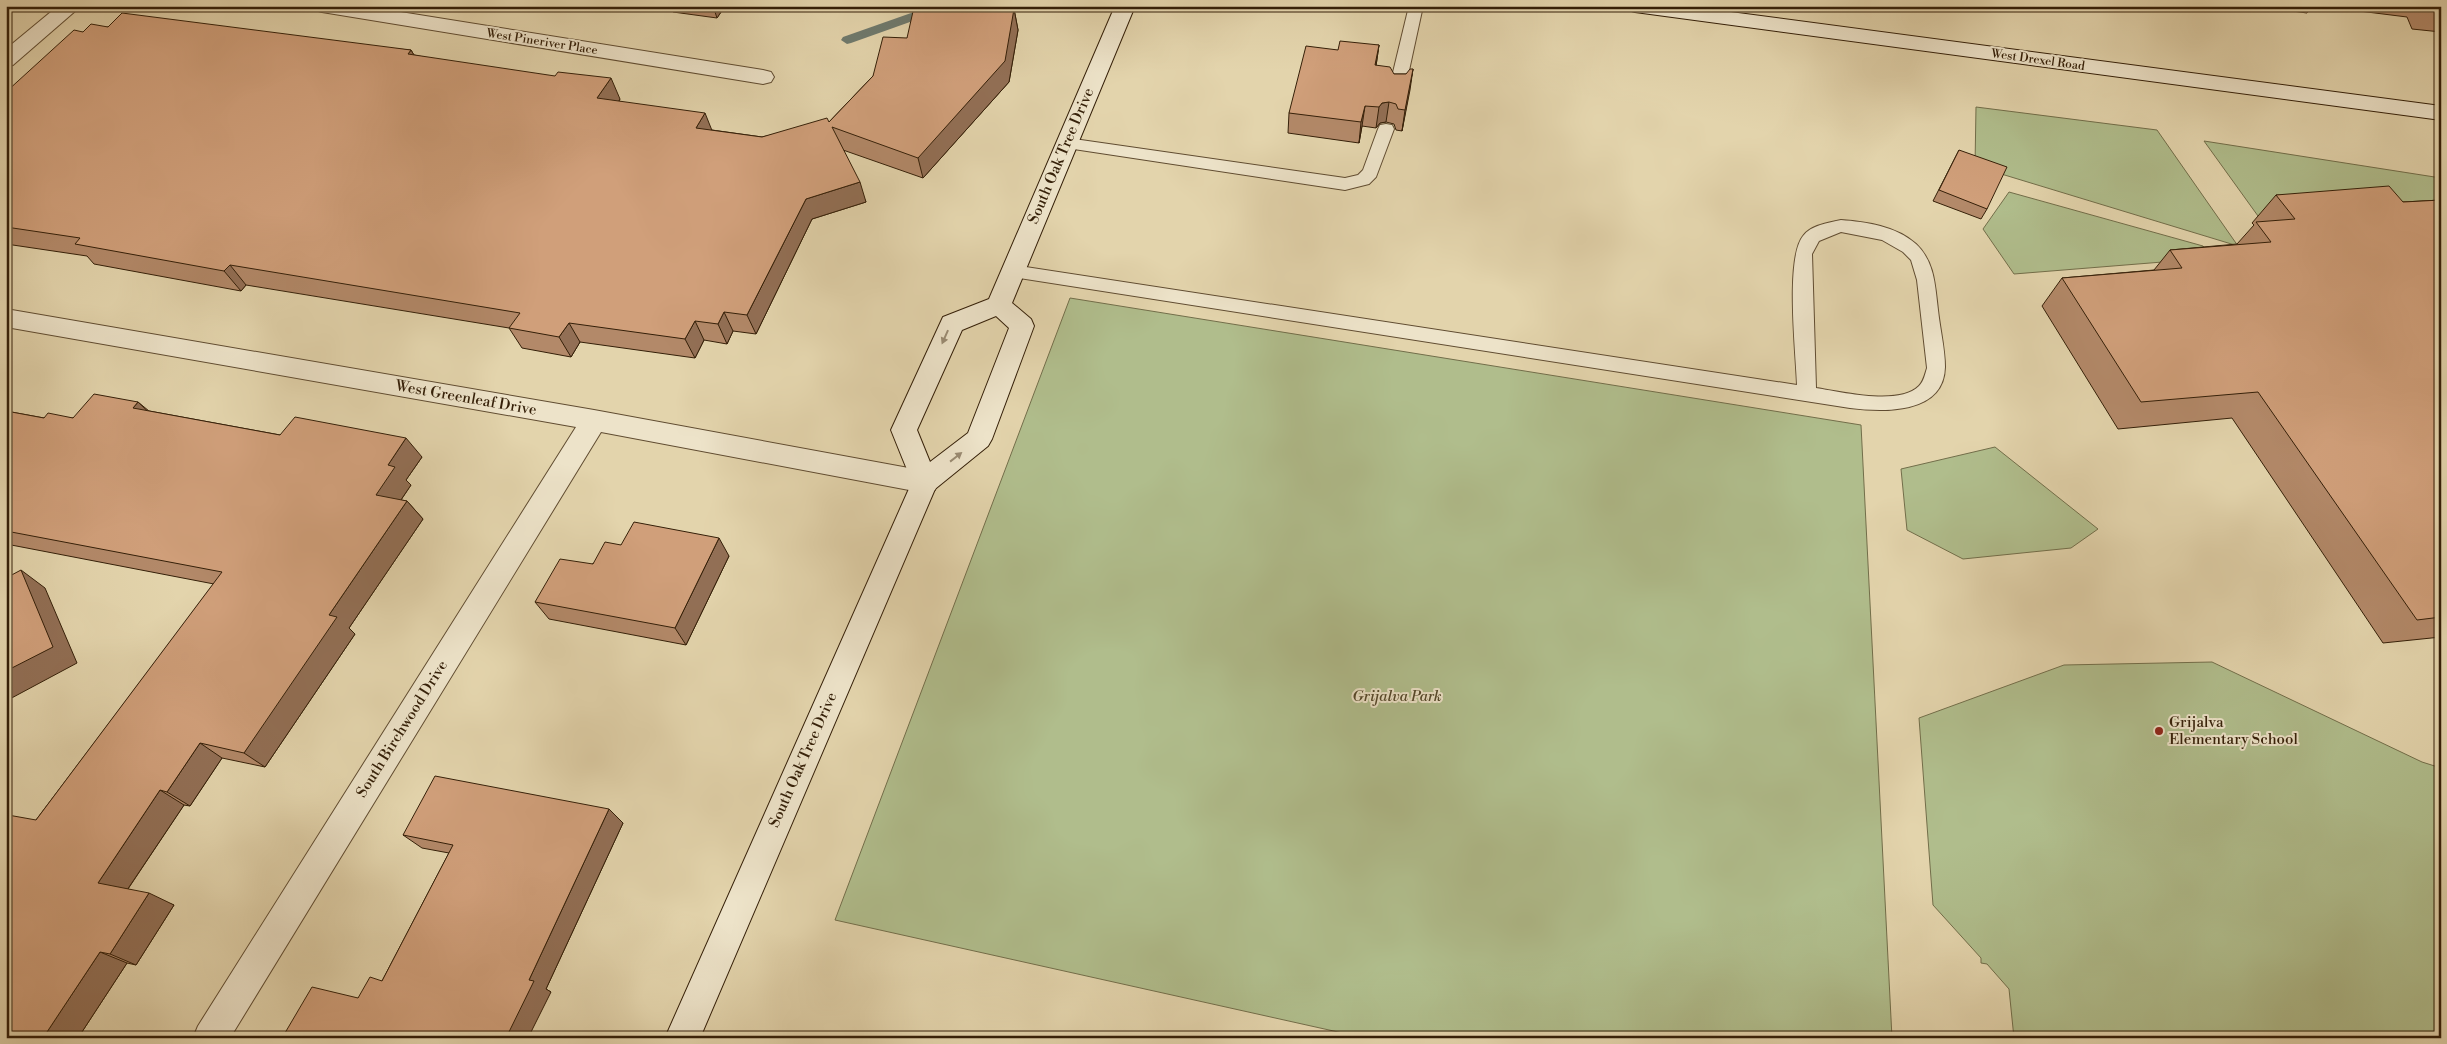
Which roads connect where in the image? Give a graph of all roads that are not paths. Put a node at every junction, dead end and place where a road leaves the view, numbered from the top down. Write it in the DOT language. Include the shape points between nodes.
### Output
graph roads {
  1 [pos="71,6"];
  2 [pos="322,6"];
  3 [pos="1124,6"];
  4 [pos="1416,6"];
  5 [pos="1635,6"];
  6 [pos="6,60"];
  7 [pos="762,77"];
  8 [pos="1397,89"];
  9 [pos="2441,113"];
  10 [pos="1386,129"];
  11 [pos="1067,143"];
  12 [pos="1013,271"];
  13 [pos="999,305"];
  14 [pos="6,318"];
  15 [pos="1807,394"];
  16 [pos="594,420"];
  17 [pos="925,482"];
  18 [pos="210,1038"];
  19 [pos="682,1038"];
  1 -- 6 [label="street"];
  2 -- 7 [label="street, West Pineriver Place"];
  3 -- 11 [label="street, South Oak Tree Drive"];
  4 -- 8 [label="lane"];
  5 -- 9 [label="street, West Drexel Road"];
  10 -- 11 [label="lane" via="1370,173 1363,180 1345,184"];
  11 -- 12 [label="street, South Oak Tree Drive"];
  12 -- 13 [label="street, South Oak Tree Drive"];
  12 -- 15 [label="lane"];
  17 -- 13 [label="street, South Oak Tree Drive, one-way" via="979,439 1022,326"];
  13 -- 17 [label="street, one-way" via="952,324 904,430"];
  14 -- 16 [label="street, West Greenleaf Drive"];
  15 -- 15 [label="lane" via="1888,404 1923,394 1932,382 1936,368 1923,267 1898,241 1860,226 1823,230 1810,238 1803,250 1802,263"];
  16 -- 17 [label="street, West Greenleaf Drive"];
  16 -- 18 [label="street, South Birchwood Drive"];
  17 -- 19 [label="street, South Oak Tree Drive"];
}
